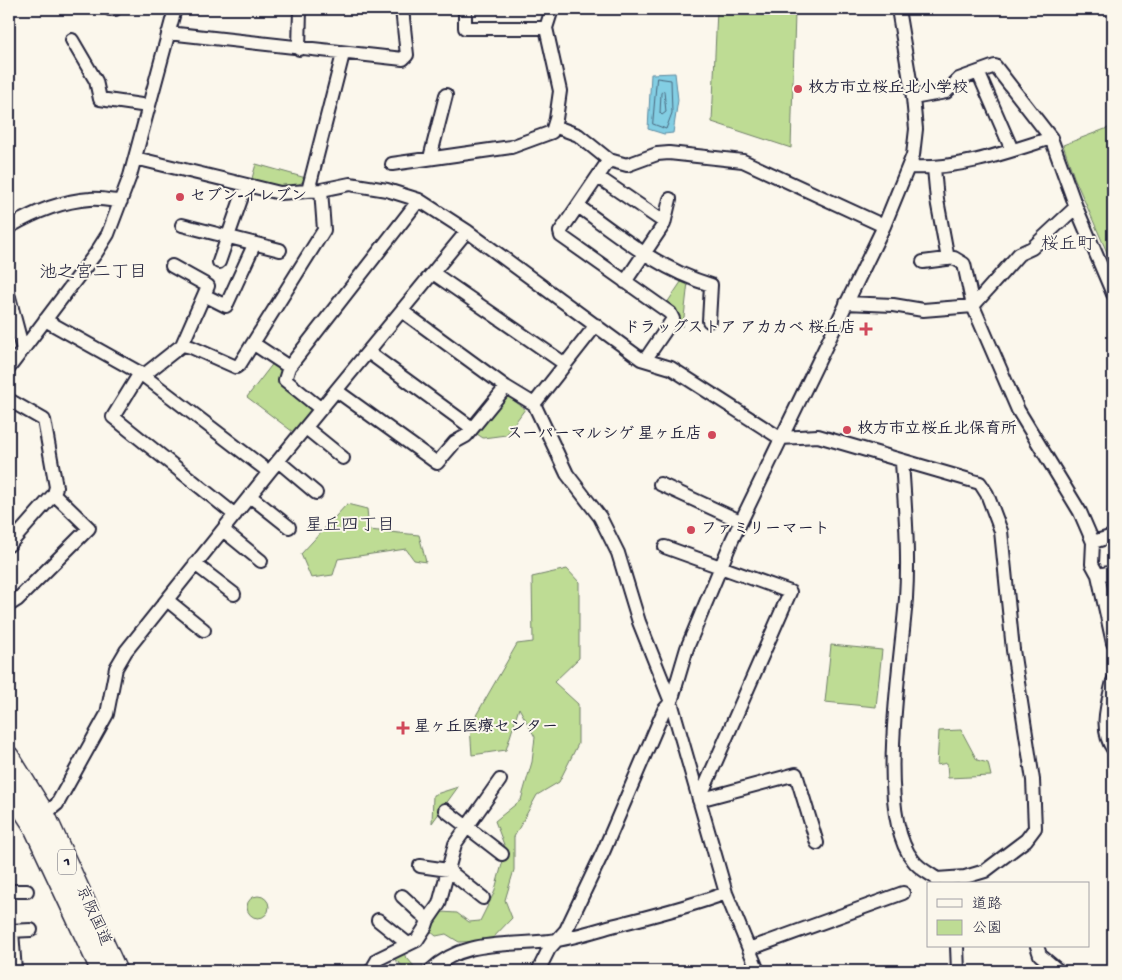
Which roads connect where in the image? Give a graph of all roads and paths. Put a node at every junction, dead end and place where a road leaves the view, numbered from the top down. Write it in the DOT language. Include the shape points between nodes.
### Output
graph roads {
  1 [pos="110,9"];
  2 [pos="115,9"];
  3 [pos="175,9"];
  4 [pos="300,9"];
  5 [pos="402,9"];
  6 [pos="465,9"];
  7 [pos="552,9"];
  8 [pos="898,9"];
  9 [pos="546,28"];
  10 [pos="168,33"];
  11 [pos="72,40"];
  12 [pos="299,49"];
  13 [pos="343,54"];
  14 [pos="978,72"];
  15 [pos="446,95"];
  16 [pos="913,98"];
  17 [pos="148,106"];
  18 [pos="554,126"];
  19 [pos="1051,138"];
  20 [pos="1012,150"];
  21 [pos="135,158"];
  22 [pos="430,158"];
  23 [pos="610,160"];
  24 [pos="392,164"];
  25 [pos="908,167"];
  26 [pos="934,168"];
  27 [pos="598,177"];
  28 [pos="246,185"];
  29 [pos="315,190"];
  30 [pos="670,199"];
  31 [pos="419,200"];
  32 [pos="121,201"];
  33 [pos="578,206"];
  34 [pos="1076,207"];
  35 [pos="664,222"];
  36 [pos="182,225"];
  37 [pos="884,226"];
  38 [pos="9,227"];
  39 [pos="466,231"];
  40 [pos="228,239"];
  41 [pos="254,244"];
  42 [pos="280,250"];
  43 [pos="644,254"];
  44 [pos="948,259"];
  45 [pos="219,262"];
  46 [pos="923,262"];
  47 [pos="172,266"];
  48 [pos="433,272"];
  49 [pos="625,282"];
  50 [pos="1113,294"];
  51 [pos="204,295"];
  52 [pos="9,296"];
  53 [pos="846,303"];
  54 [pos="973,306"];
  55 [pos="402,311"];
  56 [pos="45,320"];
  57 [pos="709,321"];
  58 [pos="596,325"];
  59 [pos="254,344"];
  60 [pos="182,345"];
  61 [pos="23,350"];
  62 [pos="368,352"];
  63 [pos="645,360"];
  64 [pos="565,364"];
  65 [pos="288,367"];
  66 [pos="9,368"];
  67 [pos="142,374"];
  68 [pos="506,387"];
  69 [pos="337,391"];
  70 [pos="9,400"];
  71 [pos="534,404"];
  72 [pos="321,409"];
  73 [pos="306,428"];
  74 [pos="472,428"];
  75 [pos="780,438"];
  76 [pos="343,458"];
  77 [pos="278,462"];
  78 [pos="902,462"];
  79 [pos="269,472"];
  80 [pos="660,484"];
  81 [pos="316,493"];
  82 [pos="54,494"];
  83 [pos="250,496"];
  84 [pos="235,515"];
  85 [pos="740,522"];
  86 [pos="288,527"];
  87 [pos="223,530"];
  88 [pos="1113,536"];
  89 [pos="1093,542"];
  90 [pos="9,545"];
  91 [pos="665,547"];
  92 [pos="261,562"];
  93 [pos="195,564"];
  94 [pos="721,567"];
  95 [pos="1113,572"];
  96 [pos="1098,576"];
  97 [pos="234,594"];
  98 [pos="167,600"];
  99 [pos="9,605"];
  100 [pos="204,630"];
  101 [pos="1113,643"];
  102 [pos="1113,681"];
  103 [pos="671,702"];
  104 [pos="1113,750"];
  105 [pos="9,756"];
  106 [pos="500,780"];
  107 [pos="9,789"];
  108 [pos="699,800"];
  109 [pos="445,810"];
  110 [pos="45,814"];
  111 [pos="468,827"];
  112 [pos="817,843"];
  113 [pos="502,854"];
  114 [pos="420,866"];
  115 [pos="448,870"];
  116 [pos="937,882"];
  117 [pos="9,891"];
  118 [pos="27,891"];
  119 [pos="726,893"];
  120 [pos="903,893"];
  121 [pos="402,896"];
  122 [pos="483,898"];
  123 [pos="378,920"];
  124 [pos="428,920"];
  125 [pos="30,930"];
  126 [pos="10,931"];
  127 [pos="557,940"];
  128 [pos="408,944"];
  129 [pos="749,948"];
  130 [pos="957,948"];
  131 [pos="1038,948"];
  132 [pos="15,971"];
  133 [pos="101,971"];
  134 [pos="117,971"];
  135 [pos="372,971"];
  136 [pos="430,971"];
  137 [pos="538,971"];
  138 [pos="758,971"];
  139 [pos="958,971"];
  140 [pos="1059,971"];
  1 -- 2 [label="street"];
  3 -- 10 [label="street"];
  4 -- 12 [label="street"];
  5 -- 13 [label="street" via="407,56 403,59"];
  6 -- 9 [label="street" via="465,28"];
  7 -- 9 [label="street"];
  8 -- 16 [label="street"];
  9 -- 18 [label="street" via="560,91"];
  10 -- 12 [label="street"];
  10 -- 17 [label="street"];
  11 -- 17 [label="street" via="96,81 100,99"];
  12 -- 13 [label="street"];
  13 -- 29 [label="street"];
  14 -- 16 [label="street" via="959,79 946,92"];
  14 -- 19 [label="street" via="995,66"];
  14 -- 20 [label="street"];
  15 -- 22 [label="street"];
  16 -- 25 [label="street" via="916,129 913,156"];
  17 -- 21 [label="street"];
  18 -- 22 [label="street" via="552,132 511,147"];
  18 -- 23 [label="street" via="578,135"];
  19 -- 20 [label="street"];
  19 -- 34 [label="street"];
  20 -- 26 [label="street"];
  21 -- 28 [label="street"];
  21 -- 32 [label="street"];
  22 -- 24 [label="street"];
  23 -- 27 [label="street"];
  23 -- 37 [label="street" via="627,166 656,154 668,153 742,161"];
  25 -- 26 [label="street"];
  25 -- 37 [label="street"];
  26 -- 44 [label="street"];
  27 -- 33 [label="street"];
  27 -- 35 [label="street"];
  28 -- 29 [label="street" via="280,193"];
  28 -- 40 [label="street"];
  29 -- 31 [label="street" via="350,184 387,190"];
  29 -- 59 [label="street" via="324,230"];
  30 -- 35 [label="street"];
  31 -- 39 [label="street"];
  31 -- 65 [label="street"];
  32 -- 38 [label="street" via="90,199 59,205 35,212"];
  32 -- 56 [label="street" via="108,234 96,253"];
  33 -- 43 [label="street"];
  33 -- 49 [label="street" via="560,232 561,236"];
  34 -- 50 [label="street"];
  34 -- 54 [label="street" via="1032,248 1019,254"];
  35 -- 43 [label="street"];
  36 -- 40 [label="street"];
  37 -- 53 [label="street"];
  39 -- 48 [label="street"];
  39 -- 58 [label="street"];
  40 -- 41 [label="street"];
  40 -- 45 [label="street"];
  41 -- 42 [label="street"];
  41 -- 51 [label="street" via="226,306"];
  43 -- 49 [label="street"];
  43 -- 57 [label="street" via="683,277 711,285"];
  44 -- 46 [label="street"];
  44 -- 54 [label="street" via="954,258 964,264"];
  47 -- 51 [label="street" via="208,286"];
  48 -- 55 [label="street"];
  48 -- 64 [label="street"];
  49 -- 63 [label="street" via="673,319"];
  51 -- 60 [label="street"];
  52 -- 61 [label="street"];
  53 -- 54 [label="street" via="923,310"];
  53 -- 75 [label="street"];
  54 -- 89 [label="street" via="1018,410 1080,512"];
  55 -- 62 [label="street"];
  55 -- 68 [label="street"];
  56 -- 61 [label="street"];
  56 -- 67 [label="street"];
  58 -- 63 [label="street"];
  58 -- 64 [label="street"];
  59 -- 60 [label="street" via="236,367"];
  59 -- 65 [label="street"];
  60 -- 67 [label="street"];
  61 -- 66 [label="street"];
  62 -- 69 [label="street"];
  62 -- 74 [label="street"];
  63 -- 75 [label="street" via="671,368"];
  64 -- 71 [label="street"];
  65 -- 72 [label="street" via="285,380"];
  67 -- 79 [label="street"];
  67 -- 84 [label="street" via="113,417"];
  68 -- 71 [label="street"];
  68 -- 74 [label="street"];
  69 -- 72 [label="street"];
  69 -- 74 [label="street" via="437,463"];
  70 -- 82 [label="street" via="44,420 56,487"];
  71 -- 103 [label="street" via="567,474 600,517 618,553 639,622"];
  72 -- 73 [label="street"];
  73 -- 76 [label="street"];
  73 -- 77 [label="street"];
  75 -- 78 [label="street" via="818,436"];
  75 -- 85 [label="street"];
  77 -- 79 [label="street"];
  77 -- 81 [label="street"];
  78 -- 116 [label="street" via="906,598 892,744 897,824 913,861"];
  78 -- 116 [label="street" via="980,482 987,494 1001,530 1013,650 1034,780 1035,828 1026,840 985,870"];
  79 -- 83 [label="street"];
  80 -- 85 [label="street"];
  82 -- 90 [label="street"];
  82 -- 99 [label="street" via="89,528"];
  83 -- 84 [label="street"];
  83 -- 86 [label="street"];
  84 -- 87 [label="street"];
  85 -- 94 [label="street"];
  87 -- 92 [label="street"];
  87 -- 93 [label="street"];
  88 -- 89 [label="street"];
  89 -- 96 [label="street" via="1092,564"];
  91 -- 94 [label="street"];
  93 -- 97 [label="street"];
  93 -- 98 [label="street"];
  94 -- 103 [label="street" via="686,648"];
  94 -- 108 [label="street" via="790,592"];
  95 -- 96 [label="street"];
  96 -- 101 [label="street"];
  98 -- 100 [label="street"];
  98 -- 110 [label="street" via="116,668 107,714 57,804"];
  102 -- 104 [label="street" via="1105,713"];
  103 -- 108 [label="street"];
  103 -- 127 [label="street" via="664,710 566,930"];
  105 -- 110 [label="highway, 京阪国道 / 1"];
  106 -- 111 [label="street"];
  107 -- 133 [label="highway, 京阪国道 / 1" via="32,824"];
  108 -- 112 [label="street" via="796,774"];
  108 -- 119 [label="street"];
  109 -- 111 [label="street"];
  110 -- 134 [label="highway, 京阪国道 / 1"];
  111 -- 113 [label="street"];
  111 -- 115 [label="street" via="455,844"];
  114 -- 115 [label="street"];
  115 -- 122 [label="street"];
  115 -- 124 [label="street" via="439,904"];
  117 -- 118 [label="street"];
  119 -- 127 [label="street" via="692,906"];
  119 -- 129 [label="street"];
  120 -- 129 [label="street"];
  121 -- 124 [label="street"];
  123 -- 128 [label="street"];
  124 -- 128 [label="street" via="417,940"];
  125 -- 126 [label="street"];
  126 -- 132 [label="street"];
  127 -- 136 [label="street" via="479,946 459,951"];
  127 -- 137 [label="street"];
  128 -- 135 [label="street" via="378,959"];
  129 -- 138 [label="street"];
  130 -- 139 [label="street"];
  131 -- 140 [label="street" via="1040,955"];
}
